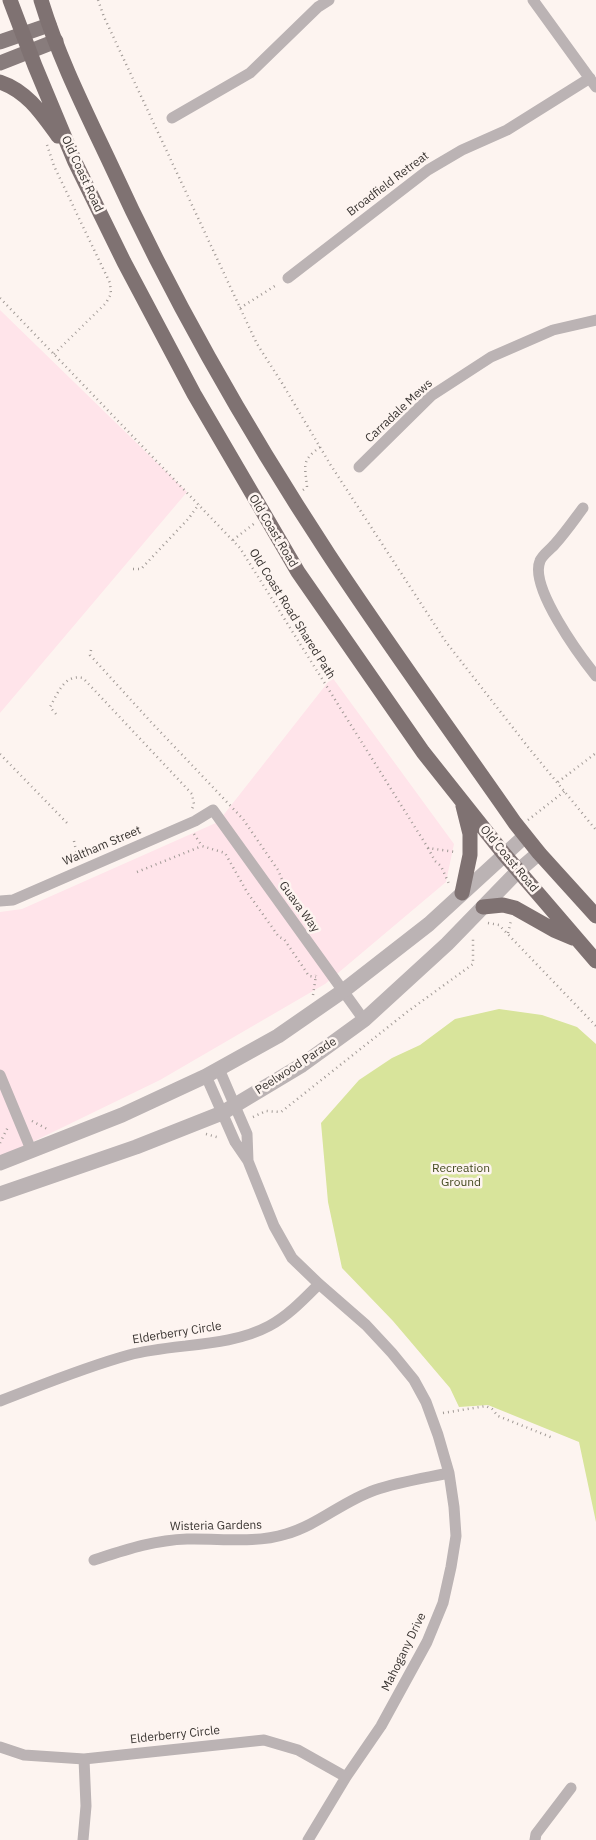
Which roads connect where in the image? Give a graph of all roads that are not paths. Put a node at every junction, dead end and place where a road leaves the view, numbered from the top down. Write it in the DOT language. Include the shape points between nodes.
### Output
graph roads {
  1 [pos="5,0"];
  2 [pos="10,0"];
  3 [pos="40,0"];
  4 [pos="329,0"];
  5 [pos="533,0"];
  6 [pos="0,11"];
  7 [pos="50,25"];
  8 [pos="23,34"];
  9 [pos="56,41"];
  10 [pos="0,42"];
  11 [pos="29,50"];
  12 [pos="0,63"];
  13 [pos="0,82"];
  14 [pos="593,83"];
  15 [pos="172,118"];
  16 [pos="76,162"];
  17 [pos="288,278"];
  18 [pos="596,320"];
  19 [pos="360,467"];
  20 [pos="583,508"];
  21 [pos="596,676"];
  22 [pos="461,800"];
  23 [pos="213,810"];
  24 [pos="525,836"];
  25 [pos="539,853"];
  26 [pos="504,854"];
  27 [pos="518,871"];
  28 [pos="462,893"];
  29 [pos="0,901"];
  30 [pos="483,907"];
  31 [pos="596,916"];
  32 [pos="577,939"];
  33 [pos="596,961"];
  34 [pos="343,991"];
  35 [pos="364,1020"];
  36 [pos="212,1072"];
  37 [pos="0,1075"];
  38 [pos="229,1109"];
  39 [pos="32,1152"];
  40 [pos="0,1163"];
  41 [pos="2,1192"];
  42 [pos="319,1284"];
  43 [pos="0,1402"];
  44 [pos="449,1473"];
  45 [pos="94,1560"];
  46 [pos="0,1747"];
  47 [pos="84,1758"];
  48 [pos="346,1777"];
  49 [pos="571,1788"];
  50 [pos="83,1840"];
  51 [pos="308,1840"];
  52 [pos="535,1840"];
  1 -- 6 [label="highway"];
  2 -- 8 [label="highway, Old Coast Road"];
  3 -- 7 [label="highway"];
  4 -- 15 [label="street" via="250,74"];
  5 -- 14 [label="street"];
  7 -- 8 [label="main road"];
  7 -- 9 [label="highway"];
  8 -- 10 [label="main road"];
  8 -- 11 [label="highway, Old Coast Road"];
  9 -- 11 [label="main road"];
  9 -- 24 [label="highway" via="135,218 183,312 235,402 330,555"];
  11 -- 12 [label="main road"];
  11 -- 16 [label="highway, Old Coast Road"];
  13 -- 16 [label="highway" via="39,109"];
  14 -- 17 [label="street, Broadfield Retreat" via="428,170"];
  16 -- 22 [label="highway, Old Coast Road" via="172,354 228,456 298,572 423,752"];
  18 -- 19 [label="street, Carradale Mews" via="553,330 492,357 432,396"];
  20 -- 21 [label="street" via="540,561 538,574 561,627"];
  22 -- 26 [label="highway, Old Coast Road"];
  22 -- 28 [label="highway" via="470,834 470,855"];
  23 -- 29 [label="street, Waltham Street" via="196,821 14,900"];
  23 -- 34 [label="street, Guava Way"];
  24 -- 25 [label="highway"];
  24 -- 26 [label="street"];
  25 -- 27 [label="street, Peelwood Parade"];
  25 -- 31 [label="highway"];
  26 -- 27 [label="highway, Old Coast Road"];
  26 -- 28 [label="street"];
  27 -- 30 [label="street, Peelwood Parade"];
  27 -- 32 [label="highway, Old Coast Road"];
  28 -- 34 [label="street"];
  30 -- 32 [label="highway" via="503,905 515,908"];
  30 -- 35 [label="street, Peelwood Parade"];
  32 -- 33 [label="highway, Old Coast Road"];
  34 -- 35 [label="street, Guava Way"];
  34 -- 36 [label="street" via="278,1036"];
  35 -- 38 [label="street, Peelwood Parade" via="302,1065"];
  36 -- 38 [label="street, Mahogany Drive"];
  36 -- 39 [label="street" via="122,1115"];
  37 -- 39 [label="street"];
  38 -- 41 [label="street, Peelwood Parade" via="136,1147"];
  38 -- 42 [label="street, Mahogany Drive" via="247,1134 248,1161 274,1226 292,1258"];
  39 -- 40 [label="street"];
  42 -- 43 [label="street, Elderberry Circle" via="271,1325 248,1335 130,1355"];
  42 -- 44 [label="street, Mahogany Drive" via="366,1325 414,1380 426,1402"];
  44 -- 45 [label="street, Wisteria Gardens" via="375,1490 286,1534 261,1540 164,1541"];
  44 -- 48 [label="street, Mahogany Drive" via="456,1536 443,1603 406,1682"];
  46 -- 47 [label="street, Elderberry Circle" via="24,1755"];
  47 -- 48 [label="street, Elderberry Circle" via="264,1740 298,1750"];
  47 -- 50 [label="street" via="86,1806"];
  48 -- 51 [label="street, Mahogany Drive"];
  49 -- 52 [label="street" via="536,1834"];
}
